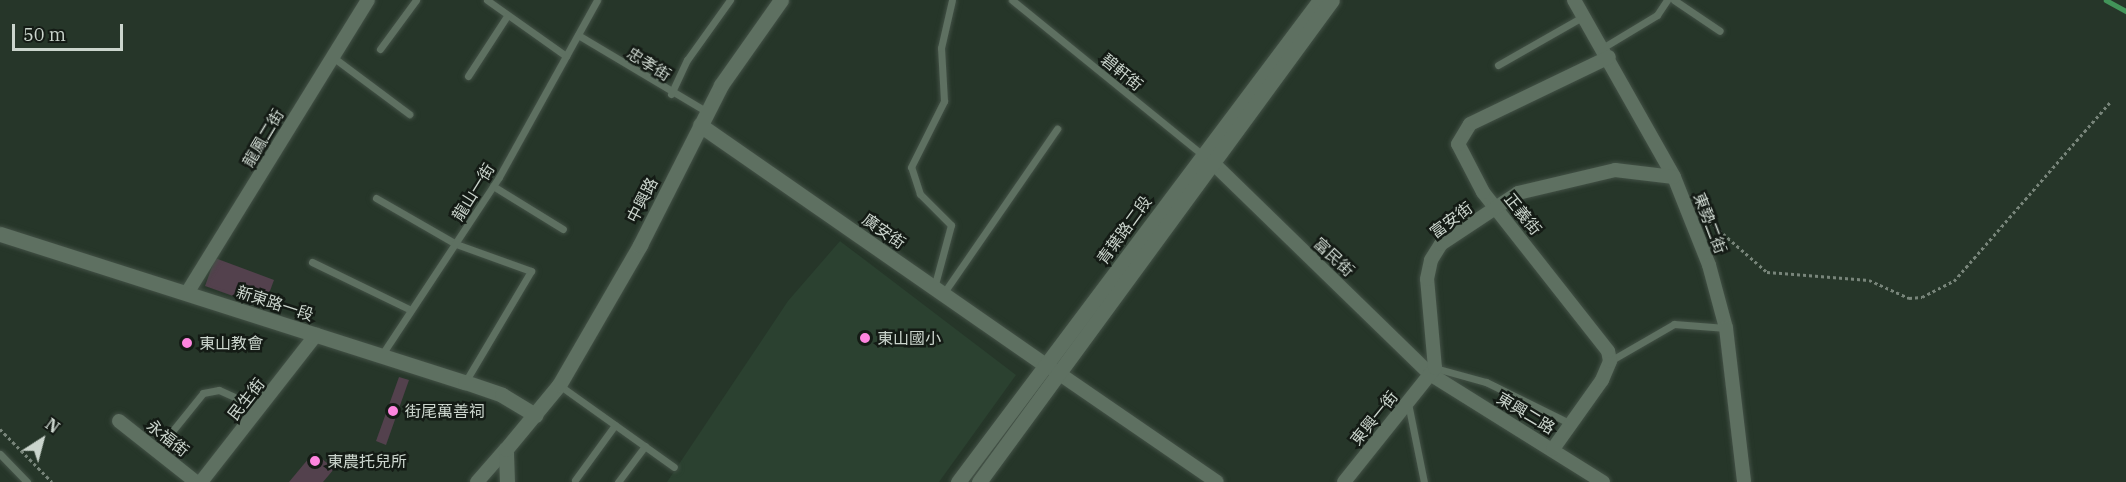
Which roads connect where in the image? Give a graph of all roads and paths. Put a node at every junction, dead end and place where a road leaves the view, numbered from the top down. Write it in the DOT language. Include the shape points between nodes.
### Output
graph roads {
  1 [pos="368,0"];
  2 [pos="416,0"];
  3 [pos="487,0"];
  4 [pos="597,0"];
  5 [pos="730,0"];
  6 [pos="781,0"];
  7 [pos="952,0"];
  8 [pos="1012,0"];
  9 [pos="1320,0"];
  10 [pos="1332,0"];
  11 [pos="1574,0"];
  12 [pos="1667,0"];
  13 [pos="1674,0"];
  14 [pos="1586,15"];
  15 [pos="507,16"];
  16 [pos="1720,31"];
  17 [pos="578,35"];
  18 [pos="380,49"];
  19 [pos="1607,52"];
  20 [pos="566,56"];
  21 [pos="334,58"];
  22 [pos="1498,65"];
  23 [pos="468,76"];
  24 [pos="671,94"];
  25 [pos="2109,102"];
  26 [pos="409,114"];
  27 [pos="704,119"];
  28 [pos="1057,129"];
  29 [pos="1208,159"];
  30 [pos="1674,177"];
  31 [pos="493,186"];
  32 [pos="376,198"];
  33 [pos="1499,208"];
  34 [pos="1687,210"];
  35 [pos="563,229"];
  36 [pos="0,234"];
  37 [pos="456,244"];
  38 [pos="312,262"];
  39 [pos="938,291"];
  40 [pos="187,293"];
  41 [pos="409,309"];
  42 [pos="1726,328"];
  43 [pos="316,335"];
  44 [pos="380,357"];
  45 [pos="1610,361"];
  46 [pos="1053,370"];
  47 [pos="1432,371"];
  48 [pos="465,382"];
  49 [pos="559,385"];
  50 [pos="1408,403"];
  51 [pos="261,409"];
  52 [pos="535,415"];
  53 [pos="119,421"];
  54 [pos="615,425"];
  55 [pos="1572,425"];
  56 [pos="0,429"];
  57 [pos="645,446"];
  58 [pos="507,449"];
  59 [pos="1553,449"];
  60 [pos="158,450"];
  61 [pos="0,454"];
  62 [pos="674,467"];
  63 [pos="1593,479"];
  64 [pos="575,480"];
  65 [pos="27,482"];
  66 [pos="51,482"];
  67 [pos="196,482"];
  68 [pos="201,482"];
  69 [pos="477,482"];
  70 [pos="507,482"];
  71 [pos="618,482"];
  72 [pos="958,482"];
  73 [pos="979,482"];
  74 [pos="1217,482"];
  75 [pos="1344,482"];
  76 [pos="1424,482"];
  77 [pos="1744,482"];
  1 -- 21 [label="street, 龍鳳二街"];
  2 -- 18 [label="lane"];
  3 -- 15 [label="lane"];
  4 -- 17 [label="lane, 龍山一街"];
  5 -- 24 [label="lane" via="687,60"];
  6 -- 27 [label="street, 中興路" via="743,50"];
  7 -- 39 [label="lane" via="941,48 944,101 911,167 920,194 951,225"];
  8 -- 29 [label="lane, 碧軒街"];
  9 -- 29 [label="street, 青葉路二段"];
  10 -- 29 [label="street, 青葉路二段"];
  11 -- 14 [label="street, 東勢二街"];
  12 -- 19 [label="lane" via="1657,15"];
  13 -- 16 [label="lane"];
  14 -- 19 [label="street, 東勢二街"];
  14 -- 22 [label="lane"];
  15 -- 20 [label="lane"];
  15 -- 23 [label="lane"];
  17 -- 20 [label="lane, 龍山一街"];
  17 -- 24 [label="lane, 忠孝街"];
  19 -- 30 [label="street, 東勢二街"];
  19 -- 33 [label="street, 正義街" via="1470,124 1460,135 1458,144 1483,192"];
  20 -- 31 [label="lane, 龍山一街"];
  21 -- 26 [label="lane"];
  21 -- 40 [label="street, 龍鳳二街"];
  24 -- 27 [label="lane, 忠孝街"];
  25 -- 34 [label="path" via="1954,281 1922,297 1909,298 1869,280 1767,272 1706,218"];
  27 -- 39 [label="street, 廣安街"];
  27 -- 49 [label="street, 中興路"];
  28 -- 39 [label="lane"];
  29 -- 46 [label="street, 青葉路二段"];
  29 -- 47 [label="street, 富民街"];
  30 -- 33 [label="street, 富安街" via="1615,170 1518,193"];
  30 -- 34 [label="street, 東勢二街"];
  31 -- 35 [label="lane"];
  31 -- 37 [label="lane, 龍山一街"];
  32 -- 37 [label="lane"];
  33 -- 45 [label="street, 正義街" via="1608,351"];
  33 -- 47 [label="street, 富安街" via="1448,238 1431,260 1427,304"];
  34 -- 42 [label="street, 東勢二街"];
  36 -- 40 [label="street, 新東路一段"];
  37 -- 41 [label="lane, 龍山一街"];
  37 -- 48 [label="lane" via="531,271"];
  38 -- 41 [label="lane"];
  39 -- 46 [label="street, 廣安街"];
  40 -- 43 [label="street, 新東路一段"];
  41 -- 44 [label="lane, 龍山一街"];
  42 -- 45 [label="lane" via="1674,324"];
  42 -- 77 [label="street, 東勢二街"];
  43 -- 44 [label="street, 新東路一段"];
  43 -- 51 [label="street, 民生街"];
  44 -- 48 [label="street, 新東路一段"];
  45 -- 55 [label="street"];
  46 -- 72 [label="street, 青葉路二段"];
  46 -- 73 [label="street, 青葉路二段"];
  46 -- 74 [label="street, 廣安街"];
  47 -- 50 [label="street, 東興一街"];
  47 -- 55 [label="lane" via="1486,382"];
  47 -- 59 [label="street, 東興二路"];
  48 -- 52 [label="street, 新東路一段" via="502,395"];
  49 -- 52 [label="street, 中興路"];
  49 -- 54 [label="lane"];
  50 -- 75 [label="street, 東興一街"];
  50 -- 76 [label="lane"];
  51 -- 60 [label="lane" via="219,390 203,393"];
  51 -- 68 [label="street, 民生街"];
  52 -- 58 [label="street, 中興路"];
  53 -- 60 [label="street, 永福街"];
  54 -- 57 [label="lane"];
  54 -- 64 [label="lane"];
  55 -- 59 [label="street"];
  56 -- 66 [label="path"];
  57 -- 62 [label="lane"];
  57 -- 71 [label="lane"];
  58 -- 69 [label="street"];
  58 -- 70 [label="street"];
  59 -- 63 [label="street, 東興二路"];
  60 -- 67 [label="street, 永福街"];
  61 -- 65 [label="lane"];
}
